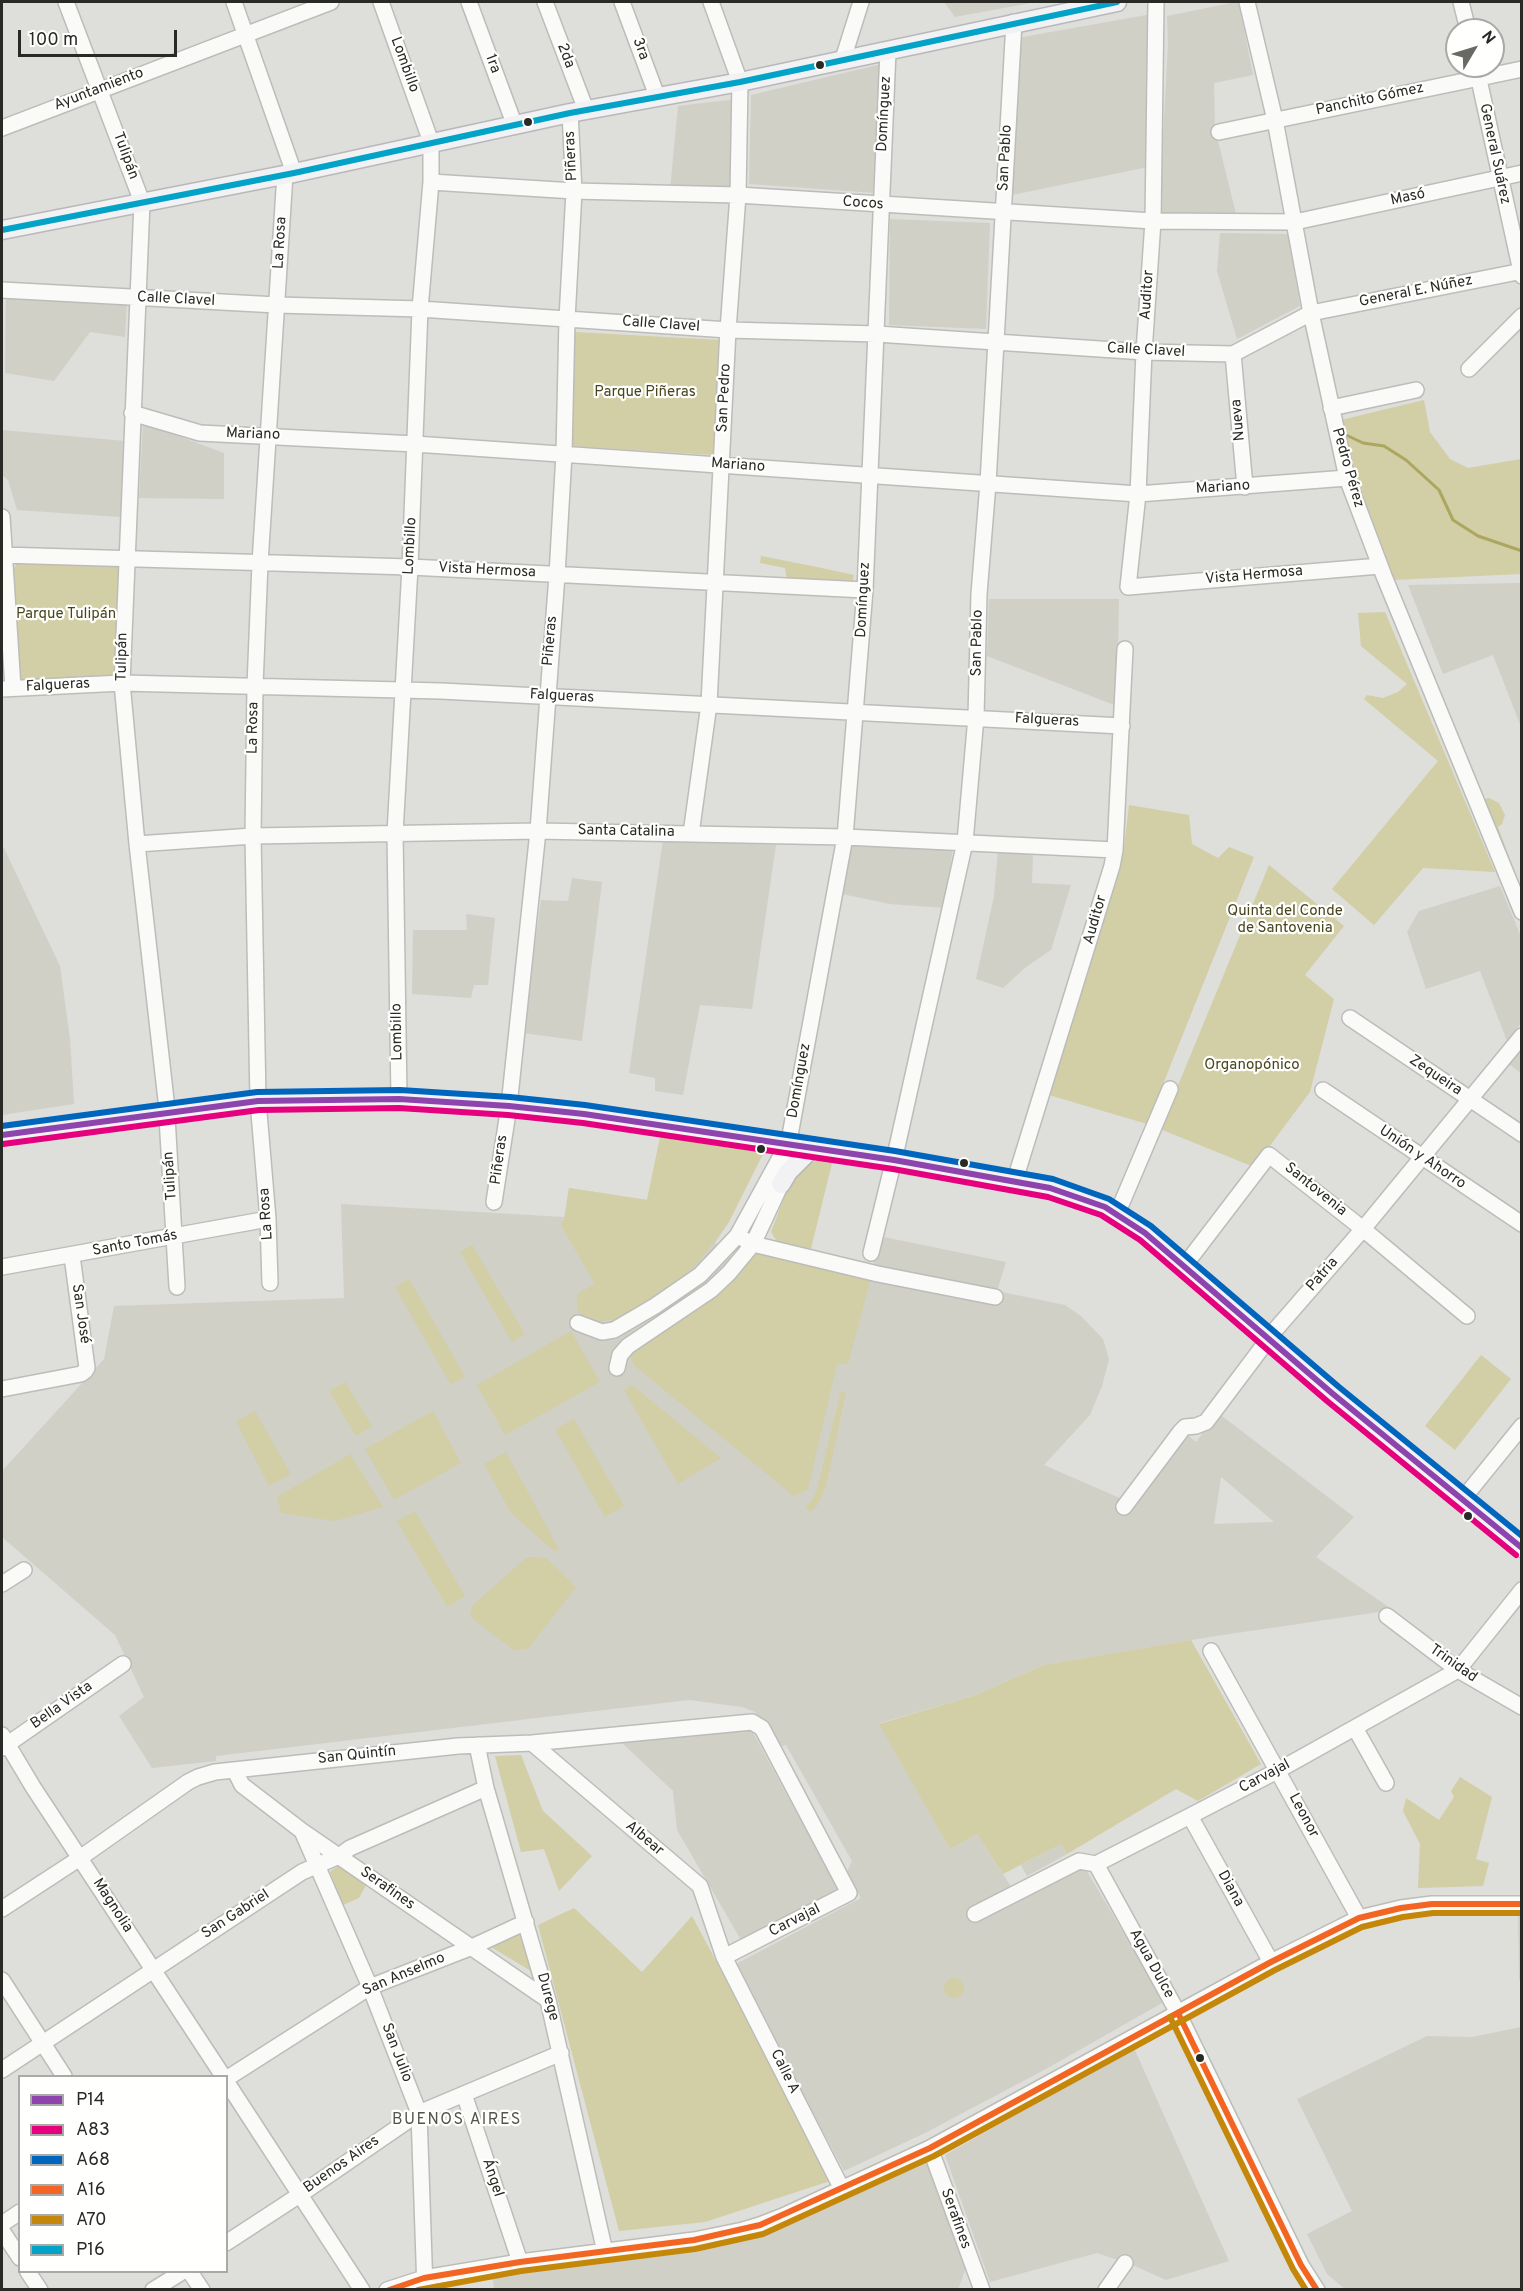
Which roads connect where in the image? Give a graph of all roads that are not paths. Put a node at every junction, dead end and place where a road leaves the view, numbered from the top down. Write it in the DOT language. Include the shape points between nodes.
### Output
graph roads {
  1 [pos="66,2"];
  2 [pos="234,2"];
  3 [pos="331,2"];
  4 [pos="381,2"];
  5 [pos="469,2"];
  6 [pos="545,2"];
  7 [pos="622,2"];
  8 [pos="711,2"];
  9 [pos="861,2"];
  10 [pos="1117,2"];
  11 [pos="1156,2"];
  12 [pos="1247,2"];
  13 [pos="1461,2"];
  14 [pos="1065,6"];
  15 [pos="1465,18"];
  16 [pos="1014,22"];
  17 [pos="246,33"];
  18 [pos="888,51"];
  19 [pos="843,59"];
  20 [pos="1521,69"];
  21 [pos="1505,70"];
  22 [pos="1452,78"];
  23 [pos="1478,78"];
  24 [pos="740,82"];
  25 [pos="100,88"];
  26 [pos="657,96"];
  27 [pos="578,112"];
  28 [pos="1275,120"];
  29 [pos="515,126"];
  30 [pos="2,128"];
  31 [pos="1219,132"];
  32 [pos="431,142"];
  33 [pos="290,173"];
  34 [pos="1521,173"];
  35 [pos="1499,178"];
  36 [pos="431,182"];
  37 [pos="574,191"];
  38 [pos="738,195"];
  39 [pos="142,202"];
  40 [pos="881,205"];
  41 [pos="1003,211"];
  42 [pos="1154,221"];
  43 [pos="1295,222"];
  44 [pos="2,230"];
  45 [pos="1521,273"];
  46 [pos="2,290"];
  47 [pos="137,298"];
  48 [pos="277,305"];
  49 [pos="420,309"];
  50 [pos="1311,313"];
  51 [pos="1521,316"];
  52 [pos="567,319"];
  53 [pos="728,330"];
  54 [pos="877,334"];
  55 [pos="995,342"];
  56 [pos="1144,352"];
  57 [pos="1233,354"];
  58 [pos="1469,369"];
  59 [pos="1416,390"];
  60 [pos="1331,408"];
  61 [pos="132,413"];
  62 [pos="268,435"];
  63 [pos="415,444"];
  64 [pos="564,454"];
  65 [pos="722,465"];
  66 [pos="870,475"];
  67 [pos="1347,478"];
  68 [pos="987,483"];
  69 [pos="1245,487"];
  70 [pos="1138,494"];
  71 [pos="2,517"];
  72 [pos="3,555"];
  73 [pos="126,558"];
  74 [pos="260,563"];
  75 [pos="1380,566"];
  76 [pos="410,567"];
  77 [pos="557,575"];
  78 [pos="717,583"];
  79 [pos="1128,587"];
  80 [pos="865,590"];
  81 [pos="1125,649"];
  82 [pos="122,683"];
  83 [pos="255,686"];
  84 [pos="7,688"];
  85 [pos="403,691"];
  86 [pos="547,696"];
  87 [pos="709,704"];
  88 [pos="856,712"];
  89 [pos="976,717"];
  90 [pos="1122,726"];
  91 [pos="538,831"];
  92 [pos="395,833"];
  93 [pos="691,834"];
  94 [pos="253,836"];
  95 [pos="845,837"];
  96 [pos="965,842"];
  97 [pos="137,844"];
  98 [pos="1115,850"];
  99 [pos="1521,912"];
  100 [pos="1350,1018"];
  101 [pos="1521,1036"];
  102 [pos="1170,1089"];
  103 [pos="1323,1090"];
  104 [pos="399,1099"];
  105 [pos="1470,1100"];
  106 [pos="258,1101"];
  107 [pos="508,1106"];
  108 [pos="167,1111"];
  109 [pos="1521,1134"];
  110 [pos="2,1135"];
  111 [pos="788,1143"];
  112 [pos="813,1147"];
  113 [pos="1420,1158"];
  114 [pos="894,1160"];
  115 [pos="1014,1183"];
  116 [pos="781,1184"];
  117 [pos="494,1202"];
  118 [pos="1117,1214"];
  119 [pos="268,1219"];
  120 [pos="1521,1224"];
  121 [pos="1363,1229"];
  122 [pos="737,1236"];
  123 [pos="175,1237"];
  124 [pos="753,1244"];
  125 [pos="871,1253"];
  126 [pos="72,1256"];
  127 [pos="1185,1265"];
  128 [pos="2,1267"];
  129 [pos="270,1283"];
  130 [pos="177,1287"];
  131 [pos="995,1297"];
  132 [pos="1467,1316"];
  133 [pos="578,1323"];
  134 [pos="1269,1338"];
  135 [pos="617,1368"];
  136 [pos="2,1389"];
  137 [pos="1521,1426"];
  138 [pos="1462,1500"];
  139 [pos="1124,1507"];
  140 [pos="1521,1548"];
  141 [pos="24,1570"];
  142 [pos="2,1584"];
  143 [pos="1521,1590"];
  144 [pos="1388,1616"];
  145 [pos="1211,1651"];
  146 [pos="123,1664"];
  147 [pos="1458,1670"];
  148 [pos="1521,1707"];
  149 [pos="752,1722"];
  150 [pos="1355,1728"];
  151 [pos="4,1742"];
  152 [pos="532,1743"];
  153 [pos="477,1745"];
  154 [pos="1279,1770"];
  155 [pos="235,1771"];
  156 [pos="1386,1783"];
  157 [pos="486,1788"];
  158 [pos="1190,1816"];
  159 [pos="302,1831"];
  160 [pos="339,1856"];
  161 [pos="80,1858"];
  162 [pos="1096,1864"];
  163 [pos="318,1865"];
  164 [pos="1520,1902"];
  165 [pos="2,1909"];
  166 [pos="975,1914"];
  167 [pos="1359,1918"];
  168 [pos="526,1922"];
  169 [pos="472,1947"];
  170 [pos="724,1957"];
  171 [pos="1271,1962"];
  172 [pos="153,1970"];
  173 [pos="2,1980"];
  174 [pos="370,1987"];
  175 [pos="548,2000"];
  176 [pos="1178,2013"];
  177 [pos="42,2044"];
  178 [pos="561,2053"];
  179 [pos="2,2070"];
  180 [pos="63,2075"];
  181 [pos="222,2075"];
  182 [pos="228,2077"];
  183 [pos="228,2084"];
  184 [pos="464,2094"];
  185 [pos="419,2113"];
  186 [pos="930,2148"];
  187 [pos="842,2189"];
  188 [pos="301,2194"];
  189 [pos="18,2213"];
  190 [pos="2,2224"];
  191 [pos="2,2231"];
  192 [pos="228,2242"];
  193 [pos="605,2252"];
  194 [pos="18,2255"];
  195 [pos="520,2262"];
  196 [pos="1125,2263"];
  197 [pos="29,2273"];
  198 [pos="179,2273"];
  199 [pos="191,2273"];
  200 [pos="425,2284"];
  201 [pos="40,2289"];
  202 [pos="153,2289"];
  203 [pos="202,2289"];
  204 [pos="362,2289"];
  205 [pos="387,2289"];
  206 [pos="982,2289"];
  207 [pos="1106,2289"];
  208 [pos="1317,2289"];
  1 -- 25 [label="street, Tulipán"];
  2 -- 17 [label="street, La Rosa"];
  3 -- 17 [label="street, Ayuntamiento"];
  4 -- 32 [label="street, Lombillo"];
  5 -- 29 [label="street, 1ra"];
  6 -- 27 [label="street, 2da"];
  7 -- 26 [label="street, 3ra"];
  8 -- 24 [label="street, San Pedro"];
  9 -- 19 [label="street"];
  10 -- 14 [label="main road"];
  11 -- 42 [label="street, Auditor"];
  12 -- 28 [label="street, Pedro Pérez"];
  13 -- 15 [label="street"];
  14 -- 16 [label="main road"];
  16 -- 18 [label="main road"];
  16 -- 41 [label="street, San Pablo"];
  17 -- 25 [label="street, Ayuntamiento"];
  17 -- 33 [label="street, La Rosa"];
  18 -- 19 [label="main road"];
  18 -- 40 [label="street, Domínguez"];
  19 -- 24 [label="main road"];
  20 -- 21 [label="street, Panchito Gómez"];
  22 -- 28 [label="street, Panchito Gómez"];
  23 -- 35 [label="street, General Suárez"];
  24 -- 26 [label="main road"];
  24 -- 38 [label="street, San Pedro"];
  25 -- 30 [label="street, Ayuntamiento"];
  25 -- 39 [label="street, Tulipán"];
  26 -- 27 [label="main road"];
  27 -- 29 [label="main road"];
  27 -- 37 [label="street, Piñeras"];
  28 -- 31 [label="street, Panchito Gómez"];
  28 -- 43 [label="street, Pedro Pérez"];
  29 -- 32 [label="main road"];
  32 -- 33 [label="main road"];
  32 -- 36 [label="street, Lombillo"];
  33 -- 39 [label="main road"];
  33 -- 48 [label="street, La Rosa"];
  34 -- 35 [label="street, Masó"];
  35 -- 43 [label="street, Masó"];
  35 -- 45 [label="street, General Suárez"];
  36 -- 37 [label="street, Cocos"];
  36 -- 49 [label="street, Lombillo"];
  37 -- 38 [label="street, Cocos"];
  37 -- 52 [label="street, Piñeras"];
  38 -- 40 [label="street, Cocos"];
  38 -- 53 [label="street, San Pedro"];
  39 -- 44 [label="main road"];
  39 -- 47 [label="street, Tulipán"];
  40 -- 41 [label="street, Cocos"];
  40 -- 54 [label="street, Domínguez"];
  41 -- 42 [label="street, Cocos"];
  41 -- 55 [label="street, San Pablo"];
  42 -- 43 [label="street, Cocos"];
  42 -- 56 [label="street, Auditor"];
  43 -- 50 [label="street, Pedro Pérez"];
  45 -- 50 [label="street, General E. Núñez"];
  46 -- 47 [label="street, Calle Clavel"];
  47 -- 48 [label="street, Calle Clavel"];
  47 -- 61 [label="street, Tulipán"];
  48 -- 49 [label="street, Calle Clavel"];
  48 -- 62 [label="street, La Rosa"];
  49 -- 52 [label="street, Calle Clavel"];
  49 -- 63 [label="street, Lombillo"];
  50 -- 57 [label="street, Calle Clavel"];
  50 -- 60 [label="street, Pedro Pérez"];
  51 -- 58 [label="street"];
  52 -- 53 [label="street, Calle Clavel"];
  52 -- 64 [label="street, Piñeras"];
  53 -- 54 [label="street, Calle Clavel"];
  53 -- 65 [label="street, San Pedro"];
  54 -- 55 [label="street, Calle Clavel"];
  54 -- 66 [label="street, Domínguez"];
  55 -- 56 [label="street, Calle Clavel"];
  55 -- 68 [label="street, San Pablo"];
  56 -- 57 [label="street, Calle Clavel"];
  56 -- 70 [label="street, Auditor"];
  57 -- 69 [label="street, Nueva"];
  59 -- 60 [label="street"];
  60 -- 67 [label="street, Pedro Pérez"];
  61 -- 62 [label="street, Mariano" via="200,433"];
  61 -- 73 [label="street, Tulipán"];
  62 -- 63 [label="street, Mariano"];
  62 -- 74 [label="street, La Rosa"];
  63 -- 64 [label="street, Mariano"];
  63 -- 76 [label="street, Lombillo"];
  64 -- 65 [label="street, Mariano"];
  64 -- 77 [label="street, Piñeras"];
  65 -- 66 [label="street, Mariano"];
  65 -- 78 [label="street, San Pedro"];
  66 -- 68 [label="street, Mariano"];
  66 -- 80 [label="street, Domínguez"];
  67 -- 69 [label="street, Mariano"];
  67 -- 75 [label="street, Pedro Pérez"];
  68 -- 70 [label="street, Mariano"];
  68 -- 89 [label="street, San Pablo"];
  69 -- 70 [label="street, Mariano"];
  70 -- 79 [label="street, Auditor"];
  71 -- 72 [label="street"];
  72 -- 73 [label="street, Vista Hermosa"];
  72 -- 84 [label="street"];
  73 -- 74 [label="street, Vista Hermosa"];
  73 -- 82 [label="street, Tulipán"];
  74 -- 76 [label="street, Vista Hermosa"];
  74 -- 83 [label="street, La Rosa"];
  75 -- 79 [label="street, Vista Hermosa"];
  75 -- 99 [label="street, Pedro Pérez"];
  76 -- 77 [label="street, Vista Hermosa"];
  76 -- 85 [label="street, Lombillo"];
  77 -- 78 [label="street, Vista Hermosa"];
  77 -- 86 [label="street, Piñeras"];
  78 -- 80 [label="street, Vista Hermosa"];
  78 -- 87 [label="street, San Pedro"];
  80 -- 88 [label="street, Domínguez"];
  81 -- 90 [label="street, Auditor"];
  82 -- 83 [label="street, Falgueras"];
  82 -- 84 [label="street, Falgueras"];
  82 -- 97 [label="street, Tulipán"];
  83 -- 85 [label="street, Falgueras"];
  83 -- 94 [label="street, La Rosa"];
  85 -- 86 [label="street, Falgueras"];
  85 -- 92 [label="street, Lombillo"];
  86 -- 87 [label="street, Falgueras"];
  86 -- 91 [label="street, Piñeras"];
  87 -- 88 [label="street, Falgueras"];
  87 -- 93 [label="street, San Pedro"];
  88 -- 89 [label="street, Falgueras"];
  88 -- 95 [label="street, Domínguez"];
  89 -- 90 [label="street, Falgueras"];
  89 -- 96 [label="street, San Pablo"];
  90 -- 98 [label="street, Auditor"];
  91 -- 92 [label="street, Santa Catalina"];
  91 -- 93 [label="street, Santa Catalina"];
  91 -- 107 [label="street, Piñeras"];
  92 -- 94 [label="street, Santa Catalina"];
  92 -- 104 [label="street, Lombillo"];
  93 -- 95 [label="street, Santa Catalina"];
  94 -- 97 [label="street, Santa Catalina"];
  94 -- 106 [label="street, La Rosa"];
  95 -- 96 [label="street, Santa Catalina"];
  95 -- 111 [label="street, Domínguez"];
  96 -- 98 [label="street, Santa Catalina"];
  96 -- 114 [label="street, San Pablo"];
  97 -- 108 [label="street, Tulipán"];
  98 -- 115 [label="street, Auditor" via="1083,966"];
  100 -- 105 [label="street, Zequeira"];
  101 -- 105 [label="street, Patria"];
  102 -- 118 [label="street"];
  103 -- 113 [label="street, Unión y Ahorro"];
  104 -- 106 [label="main road"];
  104 -- 107 [label="main road"];
  105 -- 109 [label="street, Zequeira"];
  105 -- 113 [label="street, Patria"];
  106 -- 108 [label="main road"];
  106 -- 119 [label="street, La Rosa"];
  107 -- 111 [label="main road"];
  107 -- 117 [label="street, Piñeras"];
  108 -- 110 [label="main road"];
  108 -- 123 [label="street, Tulipán"];
  111 -- 112 [label="main road"];
  111 -- 116 [label="street, Domínguez"];
  111 -- 122 [label="street, Domínguez"];
  112 -- 114 [label="main road"];
  112 -- 116 [label="main road"];
  113 -- 120 [label="street, Unión y Ahorro"];
  113 -- 121 [label="street, Patria"];
  114 -- 115 [label="main road"];
  114 -- 125 [label="street, San Pablo"];
  115 -- 118 [label="main road" via="1077,1196"];
  116 -- 124 [label="street, Domínguez"];
  118 -- 127 [label="main road"];
  119 -- 123 [label="street, Santo Tomás"];
  119 -- 129 [label="street, La Rosa"];
  121 -- 127 [label="street, Santovenia" via="1269,1155"];
  121 -- 132 [label="street, Santovenia"];
  121 -- 134 [label="street, Patria"];
  122 -- 124 [label="street"];
  122 -- 133 [label="street, Domínguez" via="681,1290 614,1330 602,1332"];
  123 -- 126 [label="street, Santo Tomás"];
  123 -- 130 [label="street, Tulipán"];
  124 -- 131 [label="street"];
  124 -- 135 [label="street, Domínguez" via="711,1290 628,1346 620,1355"];
  126 -- 128 [label="street, Santo Tomás"];
  126 -- 136 [label="street, San José" via="87,1368 81,1374"];
  127 -- 134 [label="main road"];
  134 -- 138 [label="main road"];
  134 -- 139 [label="street, Patria" via="1206,1422 1181,1431"];
  137 -- 138 [label="street"];
  138 -- 140 [label="main road"];
  141 -- 142 [label="street"];
  143 -- 147 [label="street, Carvajal"];
  144 -- 147 [label="street, Trinidad"];
  145 -- 154 [label="street, Leonor"];
  146 -- 151 [label="street, Bella Vista"];
  147 -- 148 [label="street, Trinidad"];
  147 -- 150 [label="street, Carvajal"];
  149 -- 152 [label="street, San Quintín"];
  149 -- 170 [label="street, Carvajal" via="762,1728 849,1893"];
  150 -- 154 [label="street, Carvajal"];
  150 -- 156 [label="street"];
  151 -- 161 [label="street, Magnolia"];
  152 -- 153 [label="street, San Quintín"];
  152 -- 170 [label="street, Albear" via="700,1886"];
  153 -- 155 [label="street, San Quintín"];
  153 -- 157 [label="street, Durege"];
  154 -- 158 [label="street, Carvajal"];
  154 -- 167 [label="street, Leonor"];
  155 -- 159 [label="street, Serafines" via="242,1785"];
  155 -- 161 [label="street, San Quintín" via="198,1777"];
  157 -- 160 [label="street, San Gabriel"];
  157 -- 168 [label="street, Durege"];
  158 -- 162 [label="street, Carvajal"];
  158 -- 171 [label="street, Diana"];
  159 -- 160 [label="street, Serafines"];
  159 -- 163 [label="street, San Julio"];
  160 -- 163 [label="street, San Gabriel"];
  160 -- 169 [label="street, Serafines"];
  161 -- 165 [label="street, San Quintín"];
  161 -- 172 [label="street, Magnolia"];
  162 -- 166 [label="street, Carvajal" via="1079,1861"];
  162 -- 176 [label="street, Agua Dulce"];
  163 -- 172 [label="street, San Gabriel"];
  163 -- 174 [label="street, San Julio"];
  164 -- 167 [label="street" via="1432,1904"];
  167 -- 171 [label="street"];
  168 -- 169 [label="street, San Anselmo"];
  168 -- 175 [label="street, Durege"];
  169 -- 174 [label="street, San Anselmo"];
  169 -- 175 [label="street, Serafines"];
  170 -- 187 [label="street, Calle A"];
  171 -- 176 [label="street"];
  172 -- 177 [label="street, San Gabriel"];
  172 -- 181 [label="street, Magnolia"];
  173 -- 177 [label="street"];
  174 -- 182 [label="street, San Anselmo"];
  174 -- 185 [label="street, San Julio"];
  175 -- 178 [label="street, Durege"];
  176 -- 186 [label="street"];
  176 -- 208 [label="street, Agua Dulce" via="1301,2265"];
  177 -- 179 [label="street, San Gabriel"];
  177 -- 180 [label="street"];
  178 -- 184 [label="street, Buenos Aires"];
  178 -- 193 [label="street, Durege"];
  183 -- 188 [label="street, Magnolia"];
  184 -- 185 [label="street, Buenos Aires"];
  184 -- 195 [label="street, Ángel"];
  185 -- 188 [label="street, Buenos Aires"];
  185 -- 200 [label="street, San Julio"];
  186 -- 187 [label="street"];
  186 -- 206 [label="street, Serafines"];
  187 -- 193 [label="street" via="743,2230"];
  188 -- 192 [label="street, Buenos Aires"];
  188 -- 204 [label="street, Magnolia"];
  189 -- 190 [label="street"];
  191 -- 194 [label="street"];
  193 -- 195 [label="street"];
  195 -- 200 [label="street"];
  196 -- 207 [label="street"];
  197 -- 201 [label="street"];
  198 -- 202 [label="street"];
  199 -- 203 [label="street"];
  200 -- 205 [label="street"];
}
